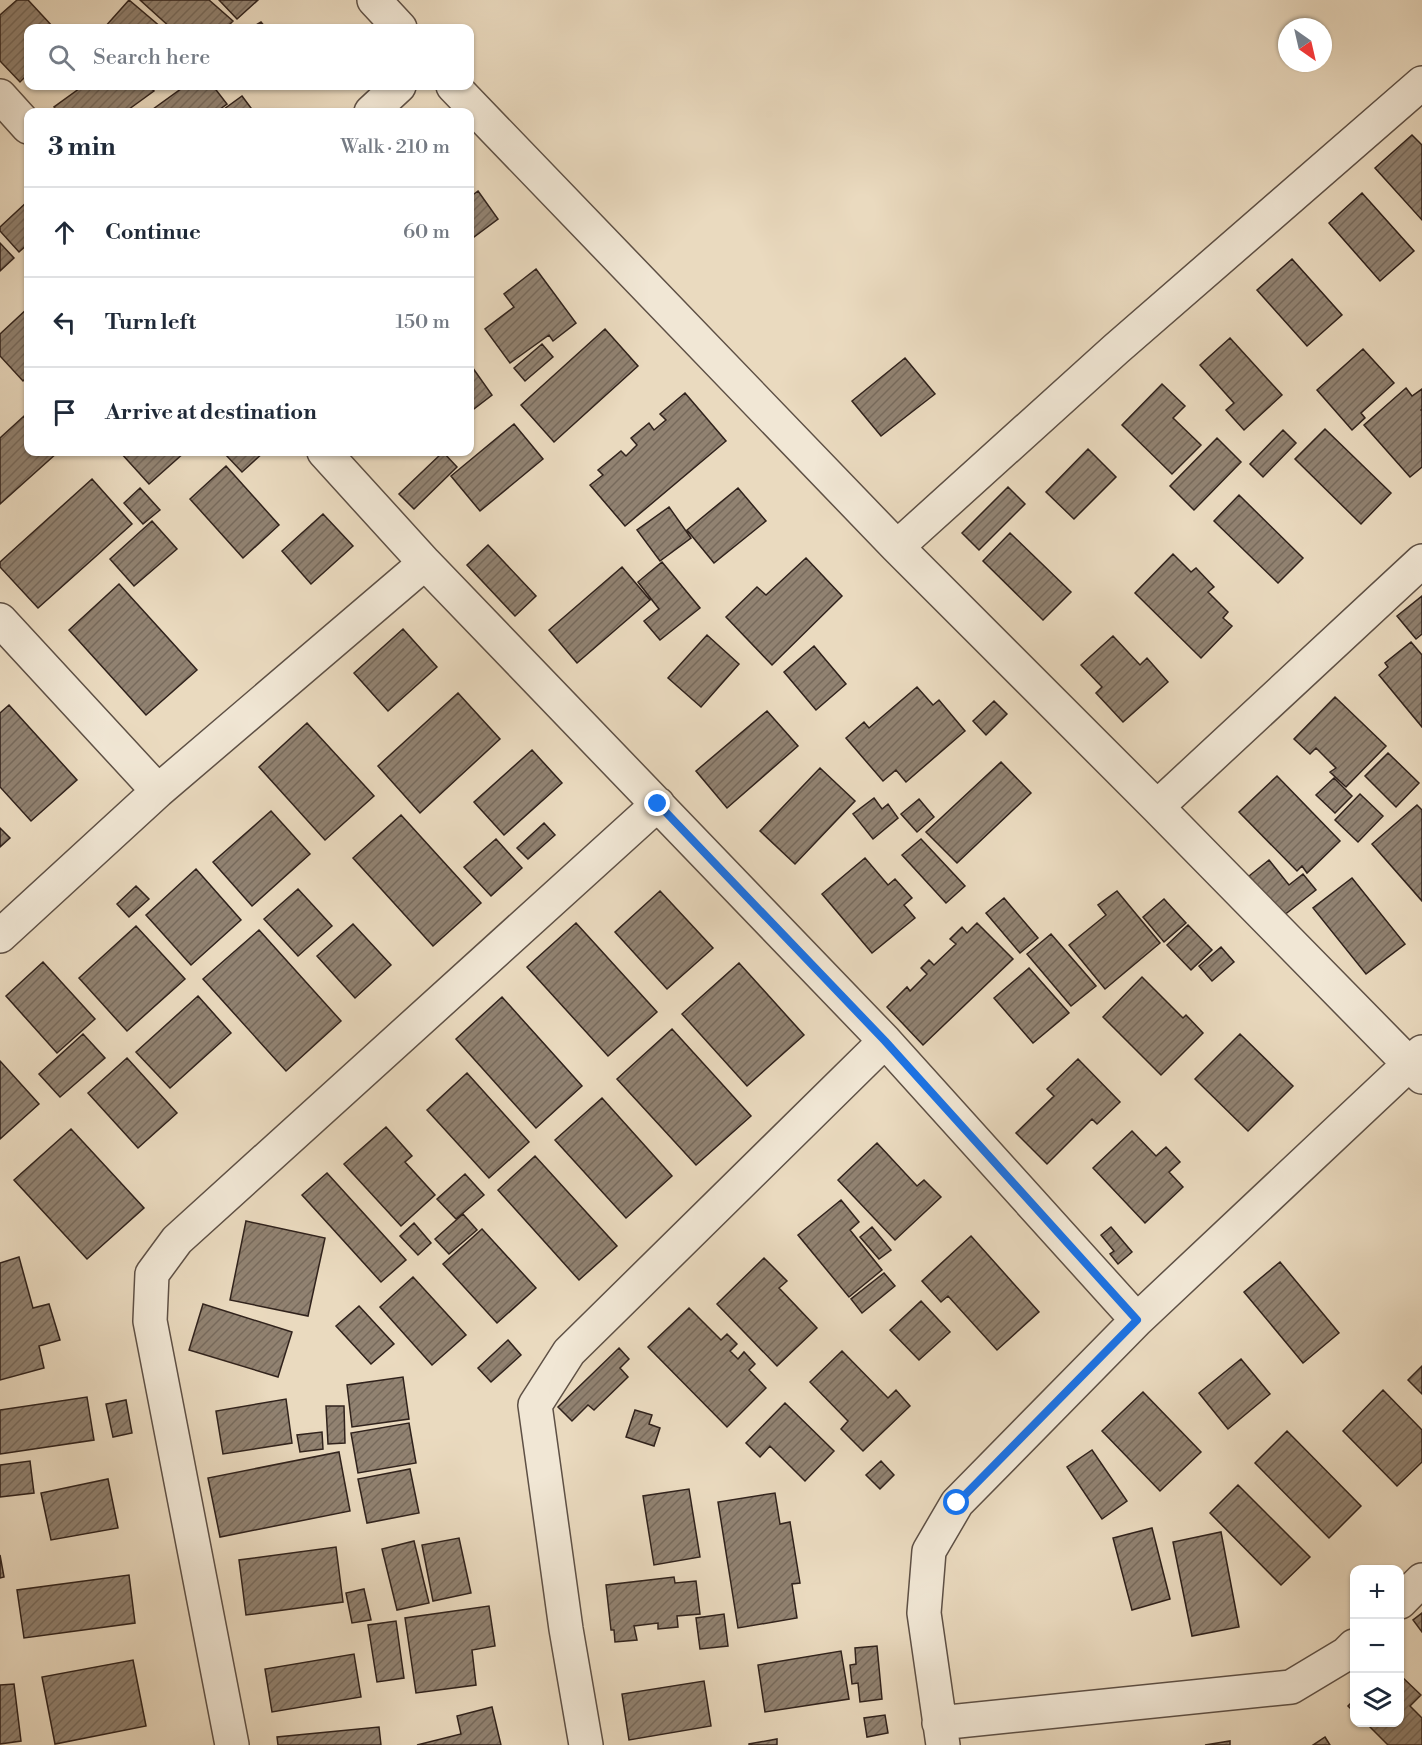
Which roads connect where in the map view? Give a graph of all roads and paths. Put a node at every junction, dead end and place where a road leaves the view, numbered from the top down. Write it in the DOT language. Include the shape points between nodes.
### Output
graph roads {
  1 [pos="374,0"];
  2 [pos="396,24"];
  3 [pos="1422,83"];
  4 [pos="395,90"];
  5 [pos="457,90"];
  6 [pos="0,96"];
  7 [pos="374,108"];
  8 [pos="24,123"];
  9 [pos="328,456"];
  10 [pos="897,547"];
  11 [pos="1422,561"];
  12 [pos="425,563"];
  13 [pos="0,621"];
  14 [pos="158,791"];
  15 [pos="658,804"];
  16 [pos="1157,807"];
  17 [pos="0,936"];
  18 [pos="885,1041"];
  19 [pos="1418,1064"];
  20 [pos="1137,1320"];
  21 [pos="1422,1580"];
  22 [pos="1404,1598"];
  23 [pos="1350,1650"];
  24 [pos="941,1734"];
  25 [pos="232,1745"];
  26 [pos="586,1745"];
  1 -- 2 [label="street"];
  3 -- 10 [label="street" via="1116,349"];
  4 -- 7 [label="street"];
  5 -- 10 [label="street"];
  6 -- 8 [label="street"];
  9 -- 12 [label="street"];
  10 -- 16 [label="street"];
  11 -- 16 [label="street"];
  12 -- 14 [label="street"];
  12 -- 15 [label="street"];
  13 -- 14 [label="street"];
  14 -- 17 [label="street"];
  15 -- 18 [label="street"];
  15 -- 25 [label="street" via="177,1240 152,1274 150,1321"];
  16 -- 19 [label="street"];
  18 -- 20 [label="street"];
  18 -- 26 [label="street" via="569,1352 535,1406"];
  19 -- 20 [label="street"];
  20 -- 24 [label="street" via="957,1503 929,1551 924,1613"];
  21 -- 22 [label="street"];
  23 -- 24 [label="street" via="1291,1687"];
}
